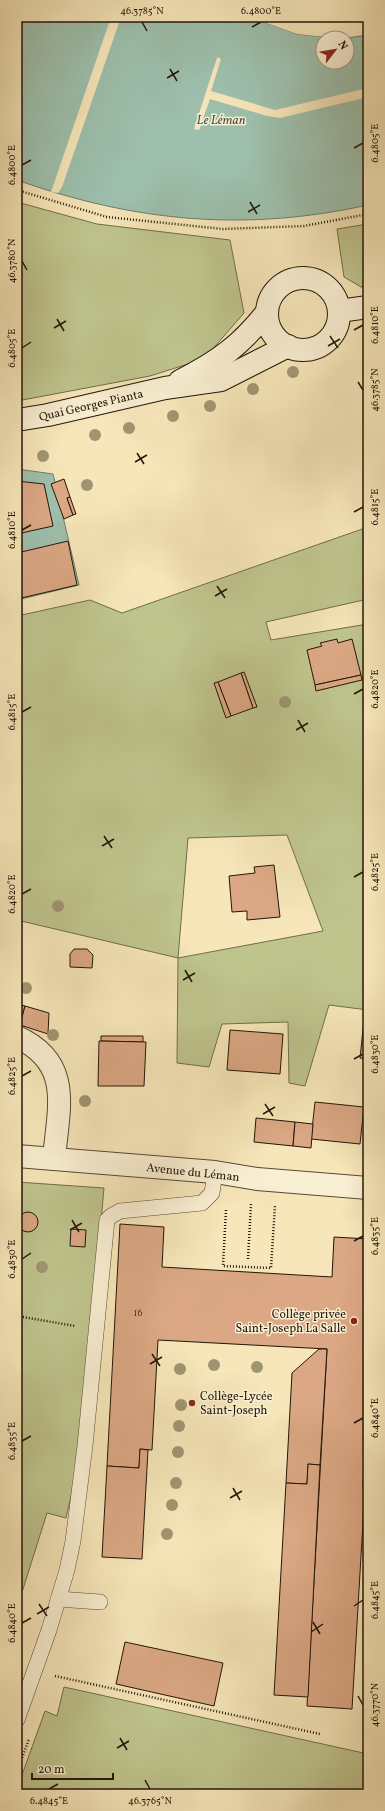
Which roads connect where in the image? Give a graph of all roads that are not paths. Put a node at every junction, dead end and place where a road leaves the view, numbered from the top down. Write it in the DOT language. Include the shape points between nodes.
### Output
graph roads {
  1 [pos="368,307"];
  2 [pos="339,311"];
  3 [pos="267,312"];
  4 [pos="288,346"];
  5 [pos="165,388"];
  6 [pos="17,420"];
  7 [pos="17,1037"];
  8 [pos="17,1156"];
  9 [pos="54,1159"];
  10 [pos="215,1172"];
  11 [pos="368,1188"];
  12 [pos="58,1599"];
  13 [pos="100,1602"];
  14 [pos="17,1720"];
  1 -- 2 [label="street"];
  2 -- 3 [label="street" via="330,289 320,281 302,277 285,282 276,290"];
  2 -- 4 [label="street" via="337,328 327,342 305,350"];
  3 -- 4 [label="street" via="271,330"];
  3 -- 5 [label="street, Quai Georges Pianta" via="246,337 226,355"];
  4 -- 5 [label="street, Quai Georges Pianta" via="221,380"];
  5 -- 6 [label="street, Quai Georges Pianta"];
  7 -- 9 [label="street" via="33,1046 45,1058 59,1086 60,1103"];
  8 -- 9 [label="street, Avenue du Léman"];
  9 -- 10 [label="street, Avenue du Léman"];
  10 -- 11 [label="street, Avenue du Léman" via="252,1179"];
  10 -- 12 [label="lane" via="212,1193 202,1203 120,1211 111,1216 106,1226 73,1541"];
  12 -- 13 [label="lane"];
  12 -- 14 [label="lane"];
}
